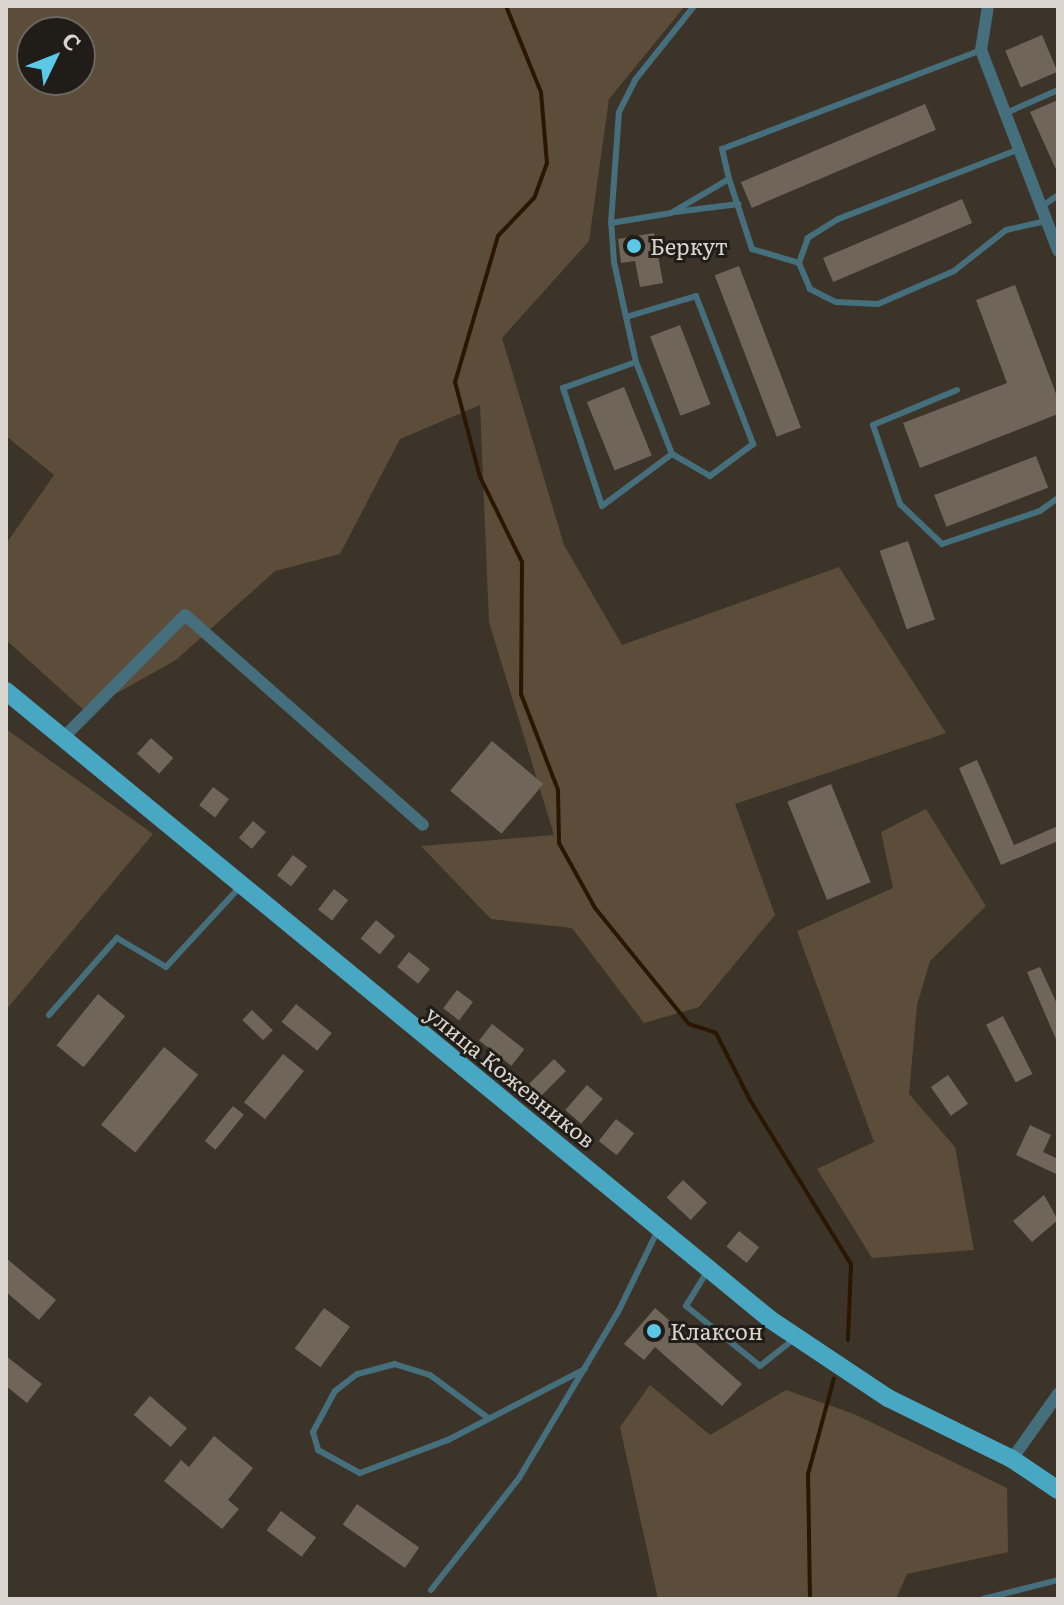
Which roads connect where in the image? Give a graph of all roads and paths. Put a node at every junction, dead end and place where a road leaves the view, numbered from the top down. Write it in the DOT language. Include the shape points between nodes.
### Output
graph roads {
  1 [pos="694,6"];
  2 [pos="988,6"];
  3 [pos="981,50"];
  4 [pos="1058,90"];
  5 [pos="1003,115"];
  6 [pos="1017,150"];
  7 [pos="729,179"];
  8 [pos="1058,195"];
  9 [pos="738,204"];
  10 [pos="1040,207"];
  11 [pos="671,213"];
  12 [pos="1046,221"];
  13 [pos="611,223"];
  14 [pos="1058,251"];
  15 [pos="799,263"];
  16 [pos="626,317"];
  17 [pos="636,362"];
  18 [pos="957,390"];
  19 [pos="672,454"];
  20 [pos="1058,498"];
  21 [pos="6,691"];
  22 [pos="63,738"];
  23 [pos="423,825"];
  24 [pos="241,885"];
  25 [pos="49,1015"];
  26 [pos="659,1229"];
  27 [pos="709,1269"];
  28 [pos="796,1337"];
  29 [pos="585,1369"];
  30 [pos="1058,1394"];
  31 [pos="488,1418"];
  32 [pos="1012,1459"];
  33 [pos="1058,1490"];
  34 [pos="1058,1580"];
  35 [pos="431,1590"];
  36 [pos="983,1599"];
  1 -- 13 [label="lane" via="635,80 619,112"];
  2 -- 3 [label="street"];
  3 -- 5 [label="street"];
  3 -- 7 [label="lane" via="722,149"];
  4 -- 5 [label="lane"];
  5 -- 6 [label="street"];
  6 -- 10 [label="street"];
  6 -- 15 [label="lane" via="838,219 808,238"];
  7 -- 9 [label="lane"];
  7 -- 11 [label="lane"];
  8 -- 10 [label="lane"];
  9 -- 11 [label="lane"];
  9 -- 15 [label="lane" via="752,249"];
  10 -- 12 [label="street"];
  11 -- 13 [label="lane"];
  12 -- 14 [label="street"];
  12 -- 15 [label="lane" via="1006,230 954,271 878,304 836,302 810,289"];
  13 -- 16 [label="lane"];
  16 -- 17 [label="lane"];
  16 -- 19 [label="lane" via="696,296 753,444 710,476"];
  17 -- 19 [label="lane"];
  17 -- 19 [label="lane" via="563,388 602,506"];
  18 -- 20 [label="lane" via="873,425 900,504 942,544 1040,511"];
  21 -- 22 [label="main road, улица Кожевников"];
  22 -- 23 [label="street" via="185,615"];
  22 -- 24 [label="main road, улица Кожевников"];
  24 -- 25 [label="lane" via="166,967 117,938"];
  24 -- 26 [label="main road, улица Кожевников"];
  26 -- 27 [label="main road, улица Кожевников"];
  26 -- 29 [label="lane"];
  27 -- 28 [label="main road, улица Кожевников"];
  27 -- 28 [label="lane" via="686,1306 760,1366"];
  28 -- 32 [label="main road, улица Кожевников" via="888,1398"];
  29 -- 31 [label="lane"];
  29 -- 35 [label="lane" via="519,1478"];
  30 -- 32 [label="street"];
  31 -- 31 [label="lane" via="390,1466 360,1473 318,1450 313,1432 335,1391 357,1374 395,1364 430,1375"];
  32 -- 33 [label="main road, улица Кожевников"];
  34 -- 36 [label="lane"];
}
